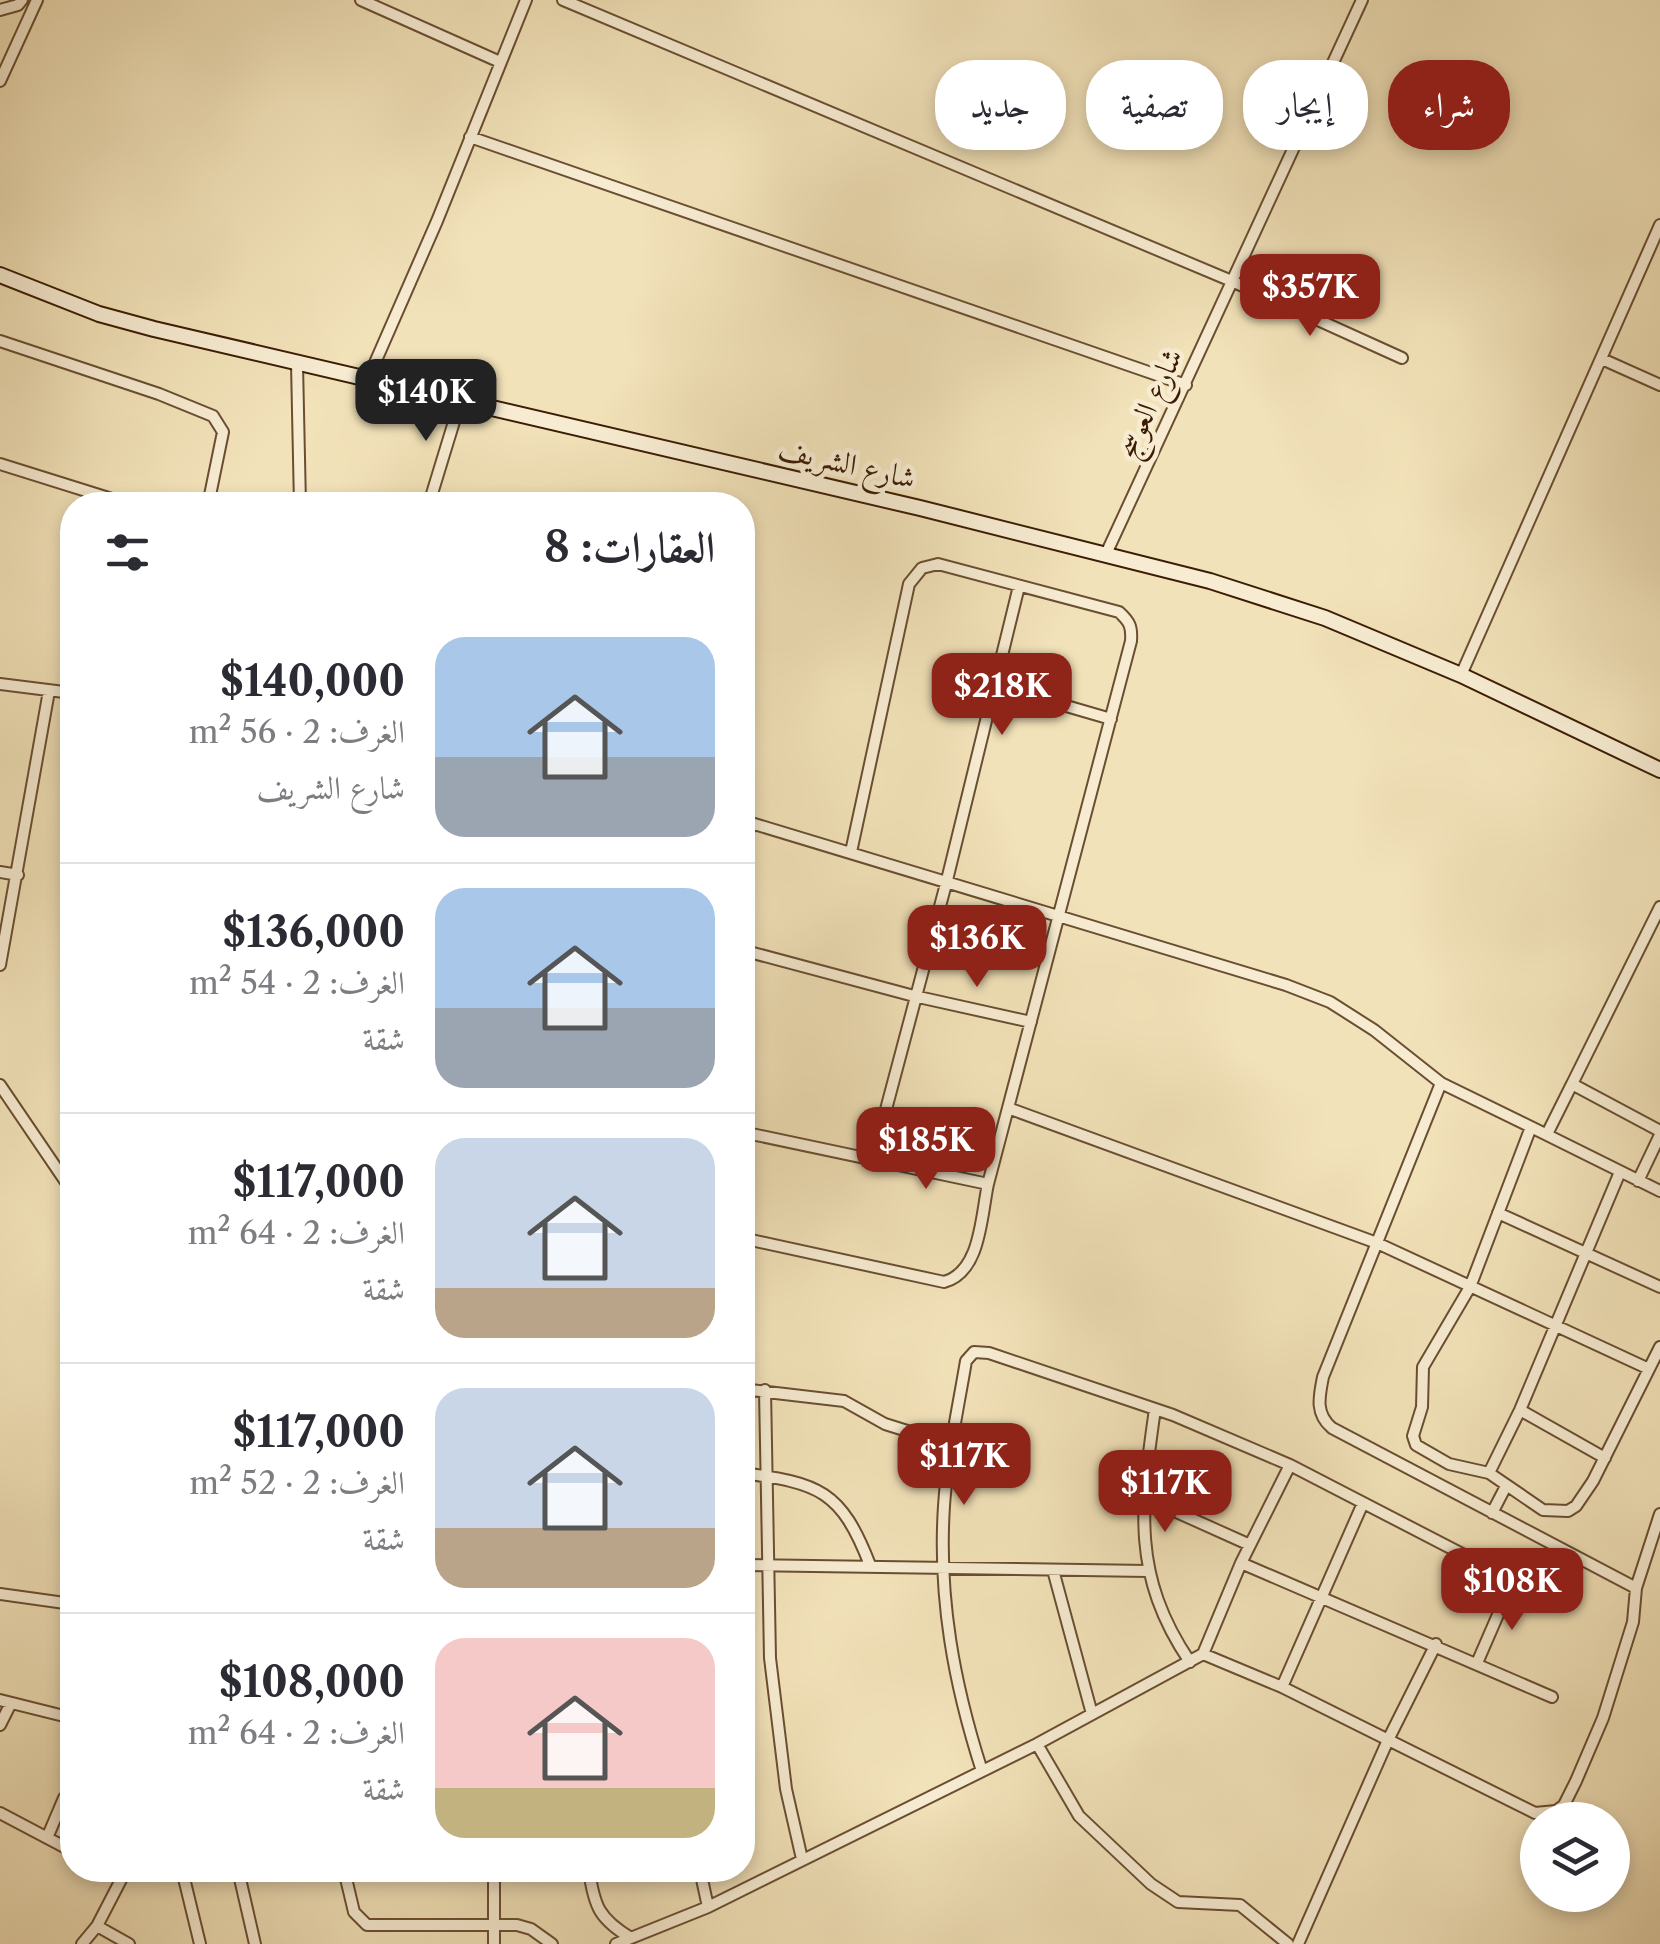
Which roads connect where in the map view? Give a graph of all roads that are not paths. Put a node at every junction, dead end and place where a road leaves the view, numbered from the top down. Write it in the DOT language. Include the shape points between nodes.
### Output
graph roads {
  1 [pos="22,0"];
  2 [pos="38,0"];
  3 [pos="361,0"];
  4 [pos="526,0"];
  5 [pos="562,0"];
  6 [pos="1362,0"];
  7 [pos="0,10"];
  8 [pos="500,62"];
  9 [pos="0,81"];
  10 [pos="470,137"];
  11 [pos="1660,225"];
  12 [pos="0,275"];
  13 [pos="1234,282"];
  14 [pos="0,341"];
  15 [pos="1402,358"];
  16 [pos="1602,359"];
  17 [pos="297,364"];
  18 [pos="367,380"];
  19 [pos="1186,384"];
  20 [pos="1660,385"];
  21 [pos="460,402"];
  22 [pos="0,464"];
  23 [pos="89,492"];
  24 [pos="211,492"];
  25 [pos="300,492"];
  26 [pos="433,492"];
  27 [pos="1106,554"];
  28 [pos="1019,586"];
  29 [pos="1461,675"];
  30 [pos="0,684"];
  31 [pos="994,685"];
  32 [pos="49,691"];
  33 [pos="60,692"];
  34 [pos="1111,719"];
  35 [pos="1660,770"];
  36 [pos="755,825"];
  37 [pos="851,852"];
  38 [pos="0,872"];
  39 [pos="18,875"];
  40 [pos="948,880"];
  41 [pos="1660,907"];
  42 [pos="1059,915"];
  43 [pos="1648,928"];
  44 [pos="1660,934"];
  45 [pos="755,953"];
  46 [pos="0,964"];
  47 [pos="914,996"];
  48 [pos="1031,1022"];
  49 [pos="1441,1083"];
  50 [pos="1572,1084"];
  51 [pos="0,1085"];
  52 [pos="1008,1108"];
  53 [pos="1531,1127"];
  54 [pos="1660,1133"];
  55 [pos="1548,1134"];
  56 [pos="755,1135"];
  57 [pos="872,1162"];
  58 [pos="1620,1172"];
  59 [pos="60,1173"];
  60 [pos="1638,1181"];
  61 [pos="988,1184"];
  62 [pos="1660,1190"];
  63 [pos="1498,1213"];
  64 [pos="755,1241"];
  65 [pos="1376,1243"];
  66 [pos="1587,1254"];
  67 [pos="1660,1287"];
  68 [pos="1470,1288"];
  69 [pos="1555,1323"];
  70 [pos="1660,1347"];
  71 [pos="1649,1369"];
  72 [pos="755,1390"];
  73 [pos="764,1390"];
  74 [pos="1155,1409"];
  75 [pos="1520,1410"];
  76 [pos="952,1445"];
  77 [pos="1605,1458"];
  78 [pos="1290,1464"];
  79 [pos="1489,1473"];
  80 [pos="755,1475"];
  81 [pos="766,1476"];
  82 [pos="1505,1488"];
  83 [pos="1143,1496"];
  84 [pos="1363,1503"];
  85 [pos="1492,1513"];
  86 [pos="1660,1514"];
  87 [pos="1250,1545"];
  88 [pos="1241,1563"];
  89 [pos="755,1565"];
  90 [pos="766,1565"];
  91 [pos="870,1565"];
  92 [pos="943,1568"];
  93 [pos="1053,1570"];
  94 [pos="1148,1571"];
  95 [pos="1636,1588"];
  96 [pos="0,1594"];
  97 [pos="1319,1598"];
  98 [pos="60,1602"];
  99 [pos="1436,1644"];
  100 [pos="1203,1654"];
  101 [pos="1190,1662"];
  102 [pos="1477,1663"];
  103 [pos="1282,1687"];
  104 [pos="1552,1697"];
  105 [pos="6,1701"];
  106 [pos="1092,1714"];
  107 [pos="60,1715"];
  108 [pos="0,1725"];
  109 [pos="1388,1740"];
  110 [pos="1037,1744"];
  111 [pos="982,1771"];
  112 [pos="60,1807"];
  113 [pos="0,1814"];
  114 [pos="47,1838"];
  115 [pos="60,1844"];
  116 [pos="802,1859"];
  117 [pos="119,1882"];
  118 [pos="185,1882"];
  119 [pos="241,1882"];
  120 [pos="347,1882"];
  121 [pos="494,1882"];
  122 [pos="591,1882"];
  123 [pos="703,1882"];
  124 [pos="708,1906"];
  125 [pos="494,1925"];
  126 [pos="97,1926"];
  127 [pos="631,1938"];
  128 [pos="82,1944"];
  129 [pos="129,1944"];
  130 [pos="200,1944"];
  131 [pos="255,1944"];
  132 [pos="494,1944"];
  133 [pos="552,1944"];
  134 [pos="616,1944"];
  135 [pos="1288,1944"];
  136 [pos="1298,1944"];
  1 -- 7 [label="street"];
  2 -- 9 [label="street"];
  3 -- 8 [label="street"];
  4 -- 8 [label="street"];
  5 -- 13 [label="street"];
  6 -- 13 [label="street, شارع العوسج"];
  8 -- 10 [label="street"];
  10 -- 18 [label="street"];
  10 -- 19 [label="street"];
  11 -- 16 [label="street"];
  12 -- 17 [label="main road, شارع الشريف" via="99,314"];
  13 -- 15 [label="street"];
  13 -- 19 [label="street, شارع العوسج"];
  14 -- 24 [label="street" via="213,416 223,432"];
  16 -- 20 [label="street"];
  16 -- 29 [label="street"];
  17 -- 18 [label="main road, شارع الشريف"];
  17 -- 25 [label="street"];
  18 -- 21 [label="main road, شارع الشريف"];
  19 -- 27 [label="street, شارع العوسج"];
  21 -- 26 [label="street"];
  21 -- 27 [label="main road, شارع الشريف"];
  22 -- 23 [label="street"];
  27 -- 29 [label="main road, شارع الشريف" via="1325,618"];
  28 -- 31 [label="street"];
  28 -- 34 [label="street" via="1128,620 1131,641"];
  28 -- 37 [label="street" via="938,564 913,575"];
  29 -- 35 [label="main road, شارع الشريف"];
  30 -- 32 [label="street"];
  31 -- 34 [label="street"];
  31 -- 40 [label="street"];
  32 -- 33 [label="street"];
  32 -- 39 [label="street"];
  34 -- 42 [label="street"];
  36 -- 37 [label="street"];
  37 -- 40 [label="street"];
  38 -- 39 [label="street"];
  39 -- 46 [label="street"];
  40 -- 42 [label="street"];
  40 -- 47 [label="street"];
  41 -- 43 [label="street"];
  42 -- 48 [label="street"];
  42 -- 49 [label="street" via="1330,1002"];
  43 -- 44 [label="street"];
  43 -- 50 [label="street"];
  45 -- 47 [label="street"];
  47 -- 48 [label="street"];
  47 -- 57 [label="street"];
  48 -- 52 [label="street"];
  49 -- 53 [label="street"];
  49 -- 65 [label="street"];
  50 -- 54 [label="street"];
  50 -- 55 [label="street"];
  51 -- 59 [label="street"];
  52 -- 61 [label="street"];
  52 -- 65 [label="street"];
  53 -- 55 [label="street"];
  53 -- 63 [label="street"];
  54 -- 60 [label="street"];
  55 -- 58 [label="street"];
  56 -- 57 [label="street"];
  57 -- 61 [label="street"];
  58 -- 60 [label="street"];
  58 -- 66 [label="street"];
  60 -- 62 [label="street"];
  61 -- 64 [label="street" via="973,1255 960,1276 944,1282"];
  63 -- 66 [label="street"];
  63 -- 68 [label="street"];
  65 -- 68 [label="street"];
  65 -- 85 [label="street" via="1324,1378 1320,1413 1332,1428"];
  66 -- 67 [label="street"];
  66 -- 69 [label="street"];
  68 -- 69 [label="street"];
  68 -- 79 [label="street" via="1423,1367 1413,1436 1416,1445 1450,1464"];
  69 -- 71 [label="street"];
  69 -- 75 [label="street"];
  70 -- 71 [label="street"];
  71 -- 77 [label="street"];
  72 -- 73 [label="street"];
  73 -- 76 [label="street" via="844,1401 884,1424"];
  73 -- 81 [label="street"];
  74 -- 76 [label="street" via="974,1352 966,1361"];
  74 -- 78 [label="street"];
  74 -- 83 [label="street"];
  75 -- 77 [label="street"];
  75 -- 79 [label="street"];
  76 -- 92 [label="street"];
  77 -- 82 [label="street" via="1568,1511 1542,1510"];
  78 -- 84 [label="street"];
  78 -- 87 [label="street"];
  79 -- 82 [label="street"];
  80 -- 81 [label="street"];
  81 -- 90 [label="street"];
  81 -- 91 [label="street" via="810,1486 836,1502"];
  82 -- 85 [label="street"];
  83 -- 87 [label="street"];
  83 -- 94 [label="street"];
  84 -- 97 [label="street"];
  84 -- 102 [label="street" via="1507,1579 1510,1587"];
  85 -- 95 [label="street"];
  86 -- 95 [label="street"];
  87 -- 88 [label="street"];
  88 -- 97 [label="street"];
  88 -- 100 [label="street"];
  89 -- 90 [label="street"];
  90 -- 91 [label="street"];
  90 -- 116 [label="street" via="772,1677"];
  91 -- 92 [label="street"];
  92 -- 93 [label="street"];
  92 -- 111 [label="street" via="953,1669"];
  93 -- 94 [label="street"];
  93 -- 106 [label="street"];
  94 -- 101 [label="street" via="1164,1619"];
  95 -- 109 [label="street" via="1633,1622 1603,1718 1556,1811 1535,1813"];
  96 -- 98 [label="street"];
  97 -- 99 [label="street"];
  97 -- 103 [label="street"];
  99 -- 102 [label="street"];
  99 -- 109 [label="street"];
  100 -- 101 [label="street"];
  100 -- 103 [label="street"];
  101 -- 106 [label="street"];
  102 -- 104 [label="street"];
  103 -- 109 [label="street"];
  105 -- 107 [label="street"];
  105 -- 108 [label="street"];
  106 -- 110 [label="street"];
  109 -- 136 [label="street"];
  110 -- 111 [label="street"];
  110 -- 135 [label="street" via="1079,1816 1151,1884 1178,1902 1240,1905"];
  111 -- 116 [label="street"];
  112 -- 114 [label="street"];
  113 -- 114 [label="street"];
  114 -- 115 [label="street"];
  116 -- 124 [label="street"];
  117 -- 126 [label="street"];
  118 -- 130 [label="street"];
  119 -- 131 [label="street"];
  120 -- 125 [label="street" via="354,1912 366,1925"];
  121 -- 125 [label="street"];
  122 -- 127 [label="street" via="600,1912"];
  123 -- 124 [label="street"];
  124 -- 127 [label="street"];
  125 -- 132 [label="street"];
  125 -- 133 [label="street" via="531,1929"];
  126 -- 128 [label="street"];
  126 -- 129 [label="street"];
  127 -- 134 [label="street"];
}
